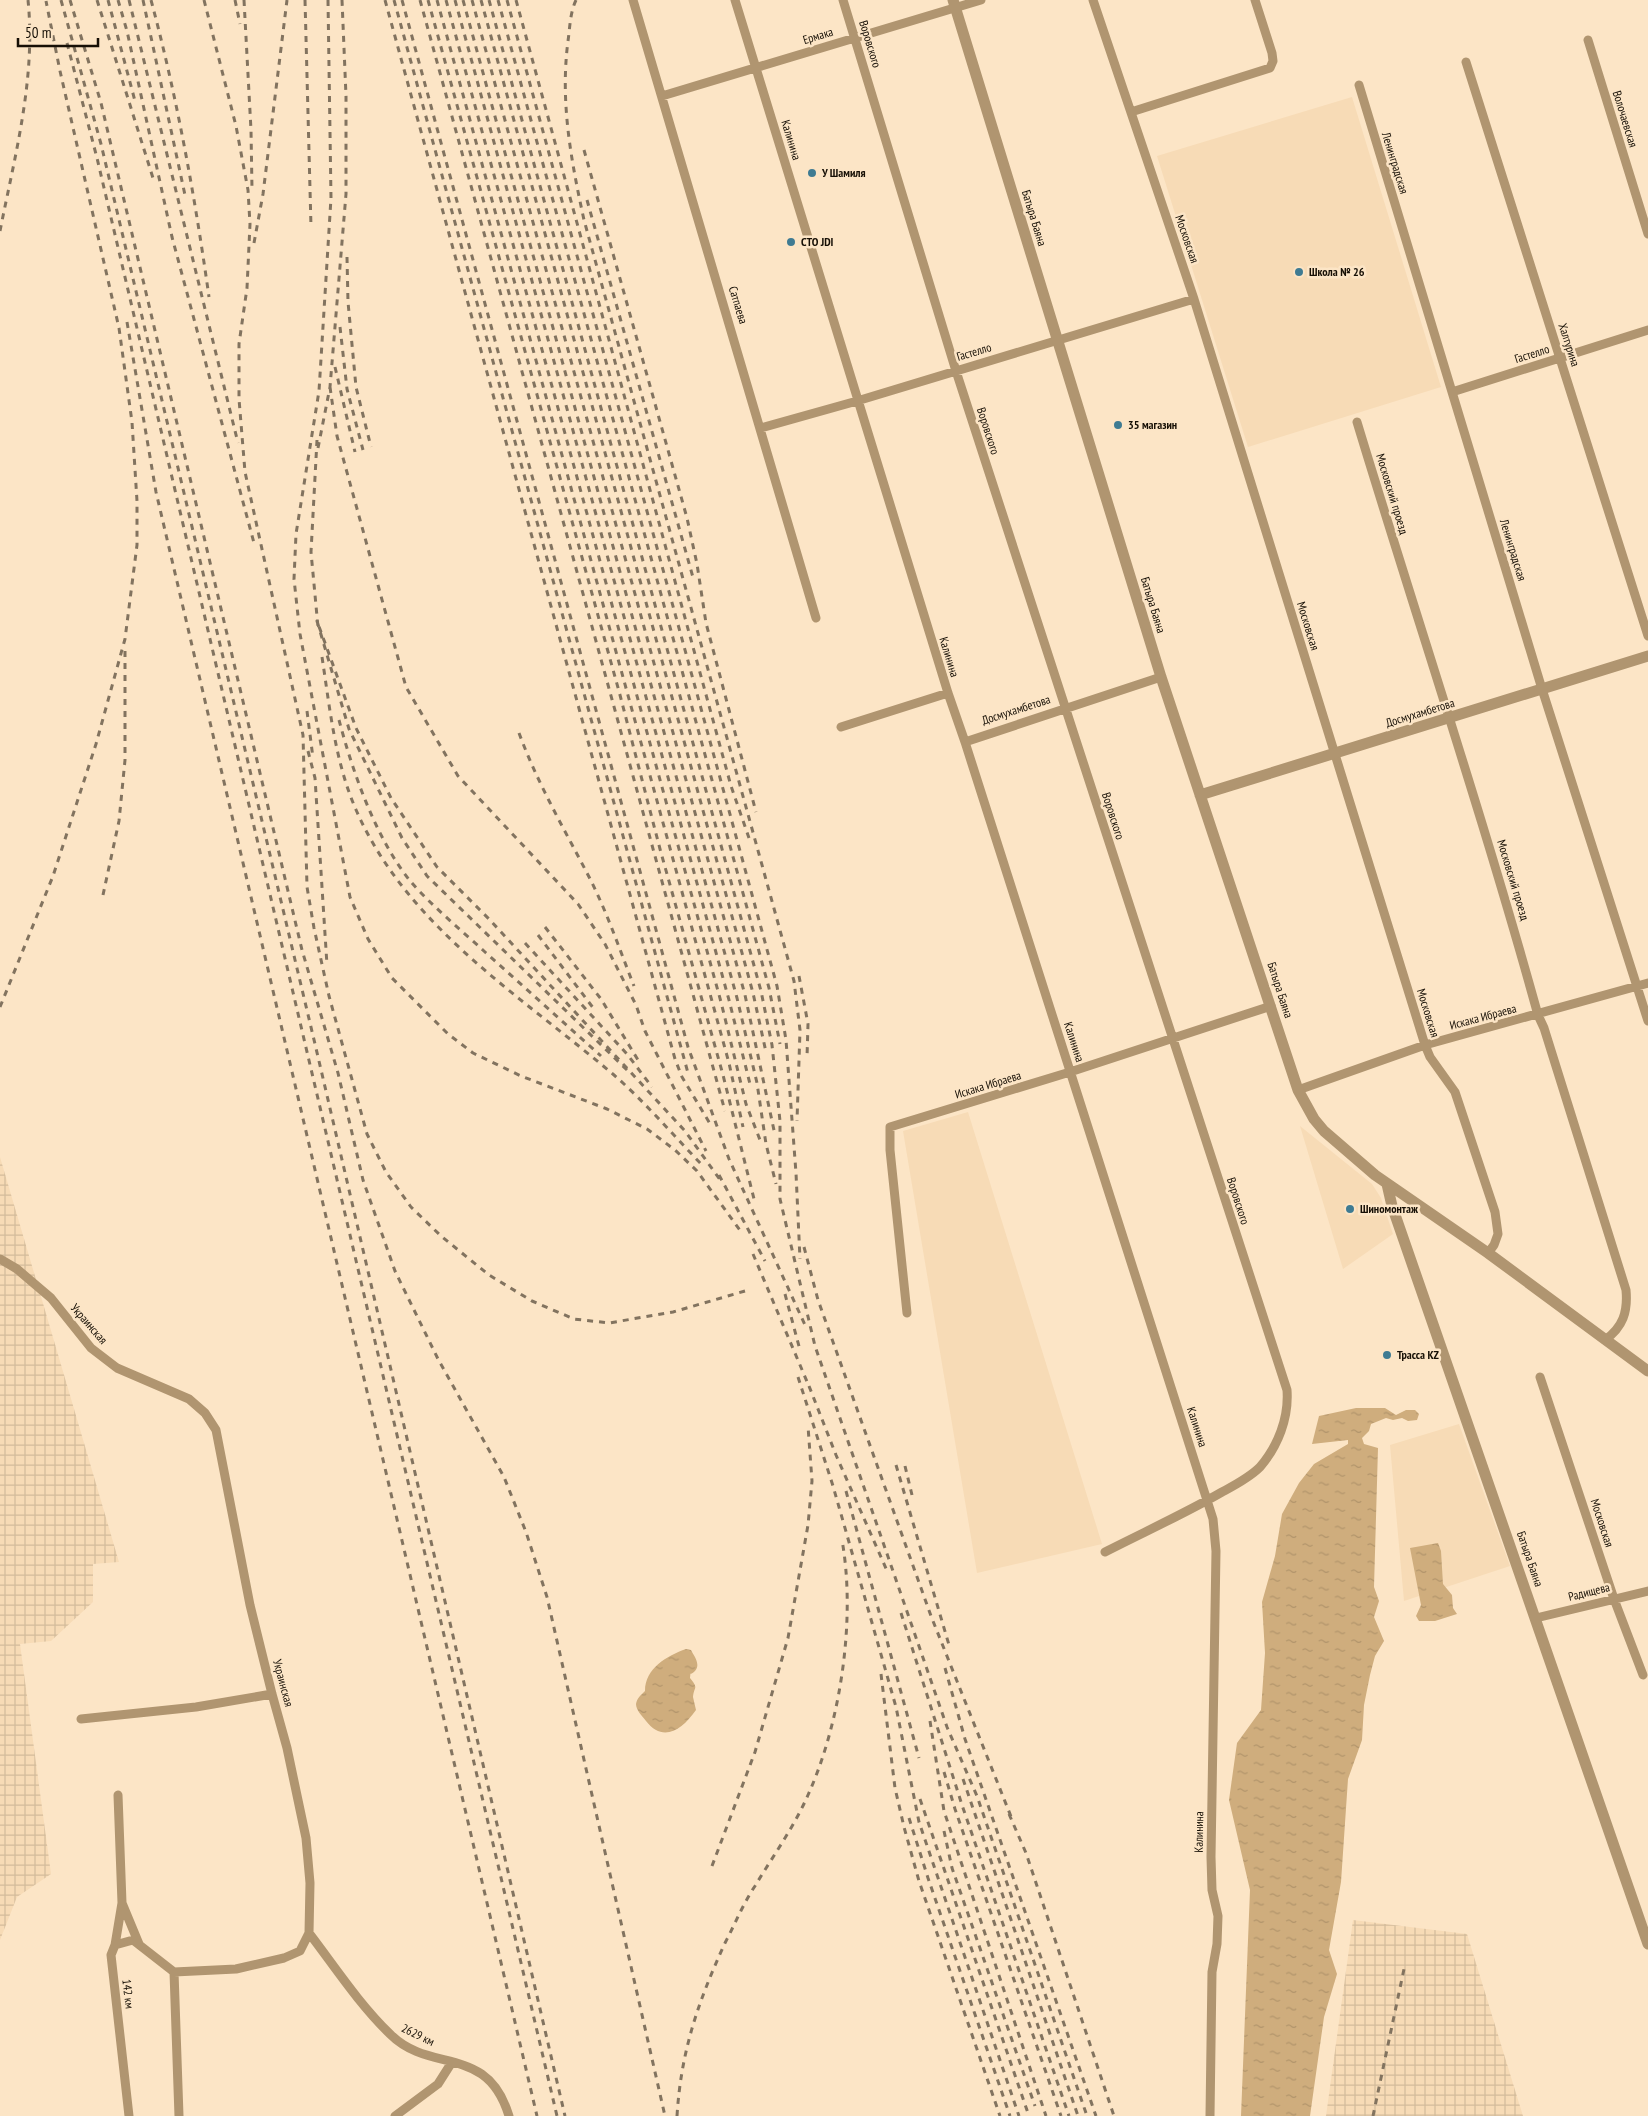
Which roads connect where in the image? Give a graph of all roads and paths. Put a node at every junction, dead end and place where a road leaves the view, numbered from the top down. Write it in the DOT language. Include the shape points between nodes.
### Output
graph roads {
  1 [pos="633,0"];
  2 [pos="735,0"];
  3 [pos="843,0"];
  4 [pos="981,0"];
  5 [pos="1093,0"];
  6 [pos="1255,0"];
  7 [pos="954,4"];
  8 [pos="855,38"];
  9 [pos="1588,40"];
  10 [pos="1466,62"];
  11 [pos="756,68"];
  12 [pos="1359,85"];
  13 [pos="662,96"];
  14 [pos="1131,112"];
  15 [pos="1648,234"];
  16 [pos="1194,298"];
  17 [pos="1648,330"];
  18 [pos="1056,340"];
  19 [pos="1560,358"];
  20 [pos="956,370"];
  21 [pos="1452,392"];
  22 [pos="857,401"];
  23 [pos="1357,422"];
  24 [pos="761,428"];
  25 [pos="816,618"];
  26 [pos="1648,636"];
  27 [pos="1648,656"];
  28 [pos="1161,677"];
  29 [pos="1542,689"];
  30 [pos="948,693"];
  31 [pos="1065,708"];
  32 [pos="1449,718"];
  33 [pos="840,727"];
  34 [pos="965,742"];
  35 [pos="1334,754"];
  36 [pos="1200,795"];
  37 [pos="1648,983"];
  38 [pos="1638,987"];
  39 [pos="1271,1006"];
  40 [pos="1538,1015"];
  41 [pos="1648,1021"];
  42 [pos="1172,1038"];
  43 [pos="1424,1045"];
  44 [pos="1070,1072"];
  45 [pos="1298,1090"];
  46 [pos="1387,1184"];
  47 [pos="1488,1253"];
  48 [pos="0,1259"];
  49 [pos="907,1313"];
  50 [pos="1604,1340"];
  51 [pos="1648,1372"];
  52 [pos="1540,1377"];
  53 [pos="1208,1500"];
  54 [pos="1106,1552"];
  55 [pos="1648,1591"];
  56 [pos="1614,1599"];
  57 [pos="1536,1618"];
  58 [pos="1643,1675"];
  59 [pos="272,1694"];
  60 [pos="81,1719"];
  61 [pos="118,1795"];
  62 [pos="122,1903"];
  63 [pos="309,1933"];
  64 [pos="139,1944"];
  65 [pos="1648,1944"];
  66 [pos="115,1946"];
  67 [pos="174,1972"];
  68 [pos="452,2062"];
  69 [pos="128,2116"];
  70 [pos="179,2116"];
  71 [pos="395,2116"];
  72 [pos="509,2116"];
  73 [pos="1210,2116"];
  1 -- 13 [label="street, Сатпаева"];
  2 -- 11 [label="street, Калинина"];
  3 -- 8 [label="street, Воровского"];
  4 -- 7 [label="street, Ермака"];
  5 -- 14 [label="street, Московская"];
  6 -- 14 [label="street" via="1272,53 1270,68"];
  7 -- 8 [label="street, Ермака"];
  7 -- 18 [label="street, Батыра Баяна"];
  8 -- 11 [label="street, Ермака"];
  8 -- 20 [label="street, Воровского"];
  9 -- 15 [label="street, Волочаевская"];
  10 -- 19 [label="street, Халтурина"];
  11 -- 13 [label="street, Ермака"];
  11 -- 22 [label="street, Калинина"];
  12 -- 21 [label="street, Ленинградская"];
  13 -- 24 [label="street, Сатпаева"];
  14 -- 16 [label="street, Московская"];
  16 -- 18 [label="street, Гастелло"];
  16 -- 35 [label="street, Московская"];
  17 -- 19 [label="street, Гастелло"];
  18 -- 20 [label="street, Гастелло"];
  18 -- 28 [label="street, Батыра Баяна"];
  19 -- 21 [label="street, Гастелло"];
  19 -- 26 [label="street, Халтурина"];
  20 -- 22 [label="street, Гастелло"];
  20 -- 31 [label="street, Воровского"];
  21 -- 29 [label="street, Ленинградская"];
  22 -- 24 [label="street, Гастелло"];
  22 -- 30 [label="street, Калинина"];
  23 -- 32 [label="street, Московский проезд"];
  24 -- 25 [label="street, Сатпаева"];
  27 -- 29 [label="street, Досмухамбетова"];
  28 -- 31 [label="street, Досмухамбетова"];
  28 -- 36 [label="street, Батыра Баяна"];
  29 -- 32 [label="street, Досмухамбетова"];
  29 -- 38 [label="street, Ленинградская"];
  30 -- 33 [label="street"];
  30 -- 34 [label="street, Калинина"];
  31 -- 34 [label="street, Досмухамбетова"];
  31 -- 42 [label="street, Воровского"];
  32 -- 35 [label="street, Досмухамбетова"];
  32 -- 40 [label="street, Московский проезд" via="1502,884"];
  34 -- 44 [label="street, Калинина"];
  35 -- 36 [label="street, Досмухамбетова"];
  35 -- 43 [label="street, Московская"];
  36 -- 39 [label="street, Батыра Баяна"];
  37 -- 38 [label="street, Искака Ибраева"];
  38 -- 40 [label="street, Искака Ибраева"];
  38 -- 41 [label="street, Ленинградская"];
  39 -- 42 [label="street, Искака Ибраева"];
  39 -- 45 [label="street, Батыра Баяна"];
  40 -- 43 [label="street, Искака Ибраева"];
  40 -- 50 [label="street, Московский проезд" via="1626,1290 1626,1312 1621,1325"];
  42 -- 44 [label="street, Искака Ибраева"];
  42 -- 53 [label="street, Воровского" via="1287,1390 1286,1418 1268,1456 1249,1477"];
  43 -- 45 [label="street, Искака Ибраева"];
  43 -- 47 [label="street, Московская" via="1455,1092 1495,1212 1498,1234"];
  44 -- 49 [label="street, Искака Ибраева" via="890,1127"];
  44 -- 53 [label="street, Калинина"];
  45 -- 46 [label="street, Батыра Баяна" via="1324,1131"];
  46 -- 47 [label="street, Батыра Баяна"];
  46 -- 57 [label="street, Батыра Баяна"];
  47 -- 50 [label="street, Батыра Баяна"];
  48 -- 59 [label="street, Украинская" via="51,1298 90,1348 117,1368 189,1399 205,1413 216,1430 250,1605"];
  50 -- 51 [label="street, Батыра Баяна"];
  52 -- 56 [label="street, Московская"];
  53 -- 54 [label="street, Воровского"];
  53 -- 73 [label="street, Калинина" via="1216,1551 1210,1857 1218,1916 1212,1972"];
  55 -- 56 [label="street, Радищева"];
  56 -- 57 [label="street, Радищева"];
  56 -- 58 [label="street, Московская"];
  57 -- 65 [label="street, Батыра Баяна"];
  59 -- 60 [label="street" via="196,1707"];
  59 -- 63 [label="street, Украинская" via="288,1748 306,1838 310,1883"];
  61 -- 62 [label="street"];
  62 -- 64 [label="street"];
  62 -- 66 [label="street, 142 км"];
  63 -- 67 [label="street" via="300,1951 284,1958 236,1969"];
  63 -- 68 [label="street, 2629 км" via="391,2036 423,2054"];
  64 -- 66 [label="street" via="133,1940"];
  64 -- 67 [label="street"];
  66 -- 69 [label="street, 142 км" via="111,1955 112,1969"];
  67 -- 70 [label="street"];
  68 -- 71 [label="street" via="438,2084"];
  68 -- 72 [label="street, 2629 км" via="475,2068 487,2077 499,2093"];
}
